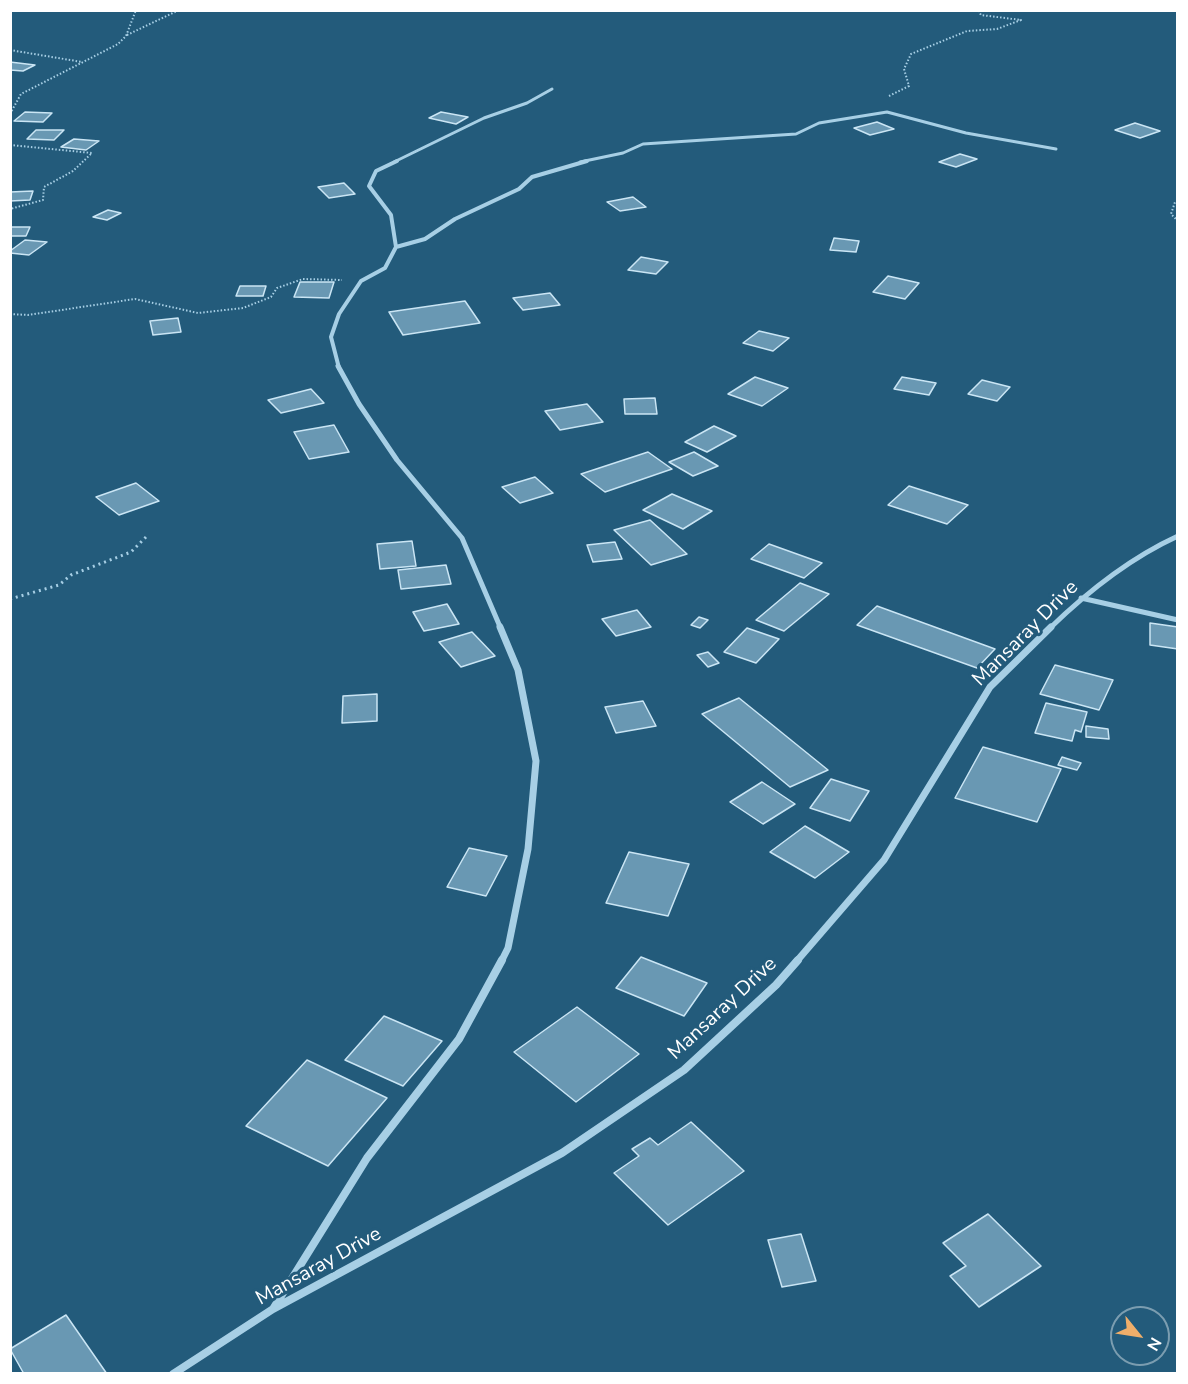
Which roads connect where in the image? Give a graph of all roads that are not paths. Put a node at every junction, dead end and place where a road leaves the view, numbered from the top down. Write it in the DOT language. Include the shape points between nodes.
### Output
graph roads {
  1 [pos="552,89"];
  2 [pos="1056,148"];
  3 [pos="396,248"];
  4 [pos="1178,537"];
  5 [pos="1081,598"];
  6 [pos="1178,620"];
  7 [pos="273,1310"];
  8 [pos="173,1374"];
  1 -- 3 [label="street" via="376,171 369,186 391,215"];
  2 -- 3 [label="street" via="966,133 887,112 819,123 796,134 643,144 532,177 519,189 455,219 425,239"];
  3 -- 7 [label="street" via="385,268 361,281 339,314 331,337 340,372 359,404 397,460 462,537 518,670 536,761 528,849 507,948 459,1039 367,1158"];
  4 -- 5 [label="street, Mansaray Drive" via="1158,545"];
  5 -- 6 [label="street"];
  5 -- 7 [label="street, Mansaray Drive" via="990,687 884,860 776,986 684,1070 562,1153"];
  7 -- 8 [label="street, Mansaray Drive"];
}
